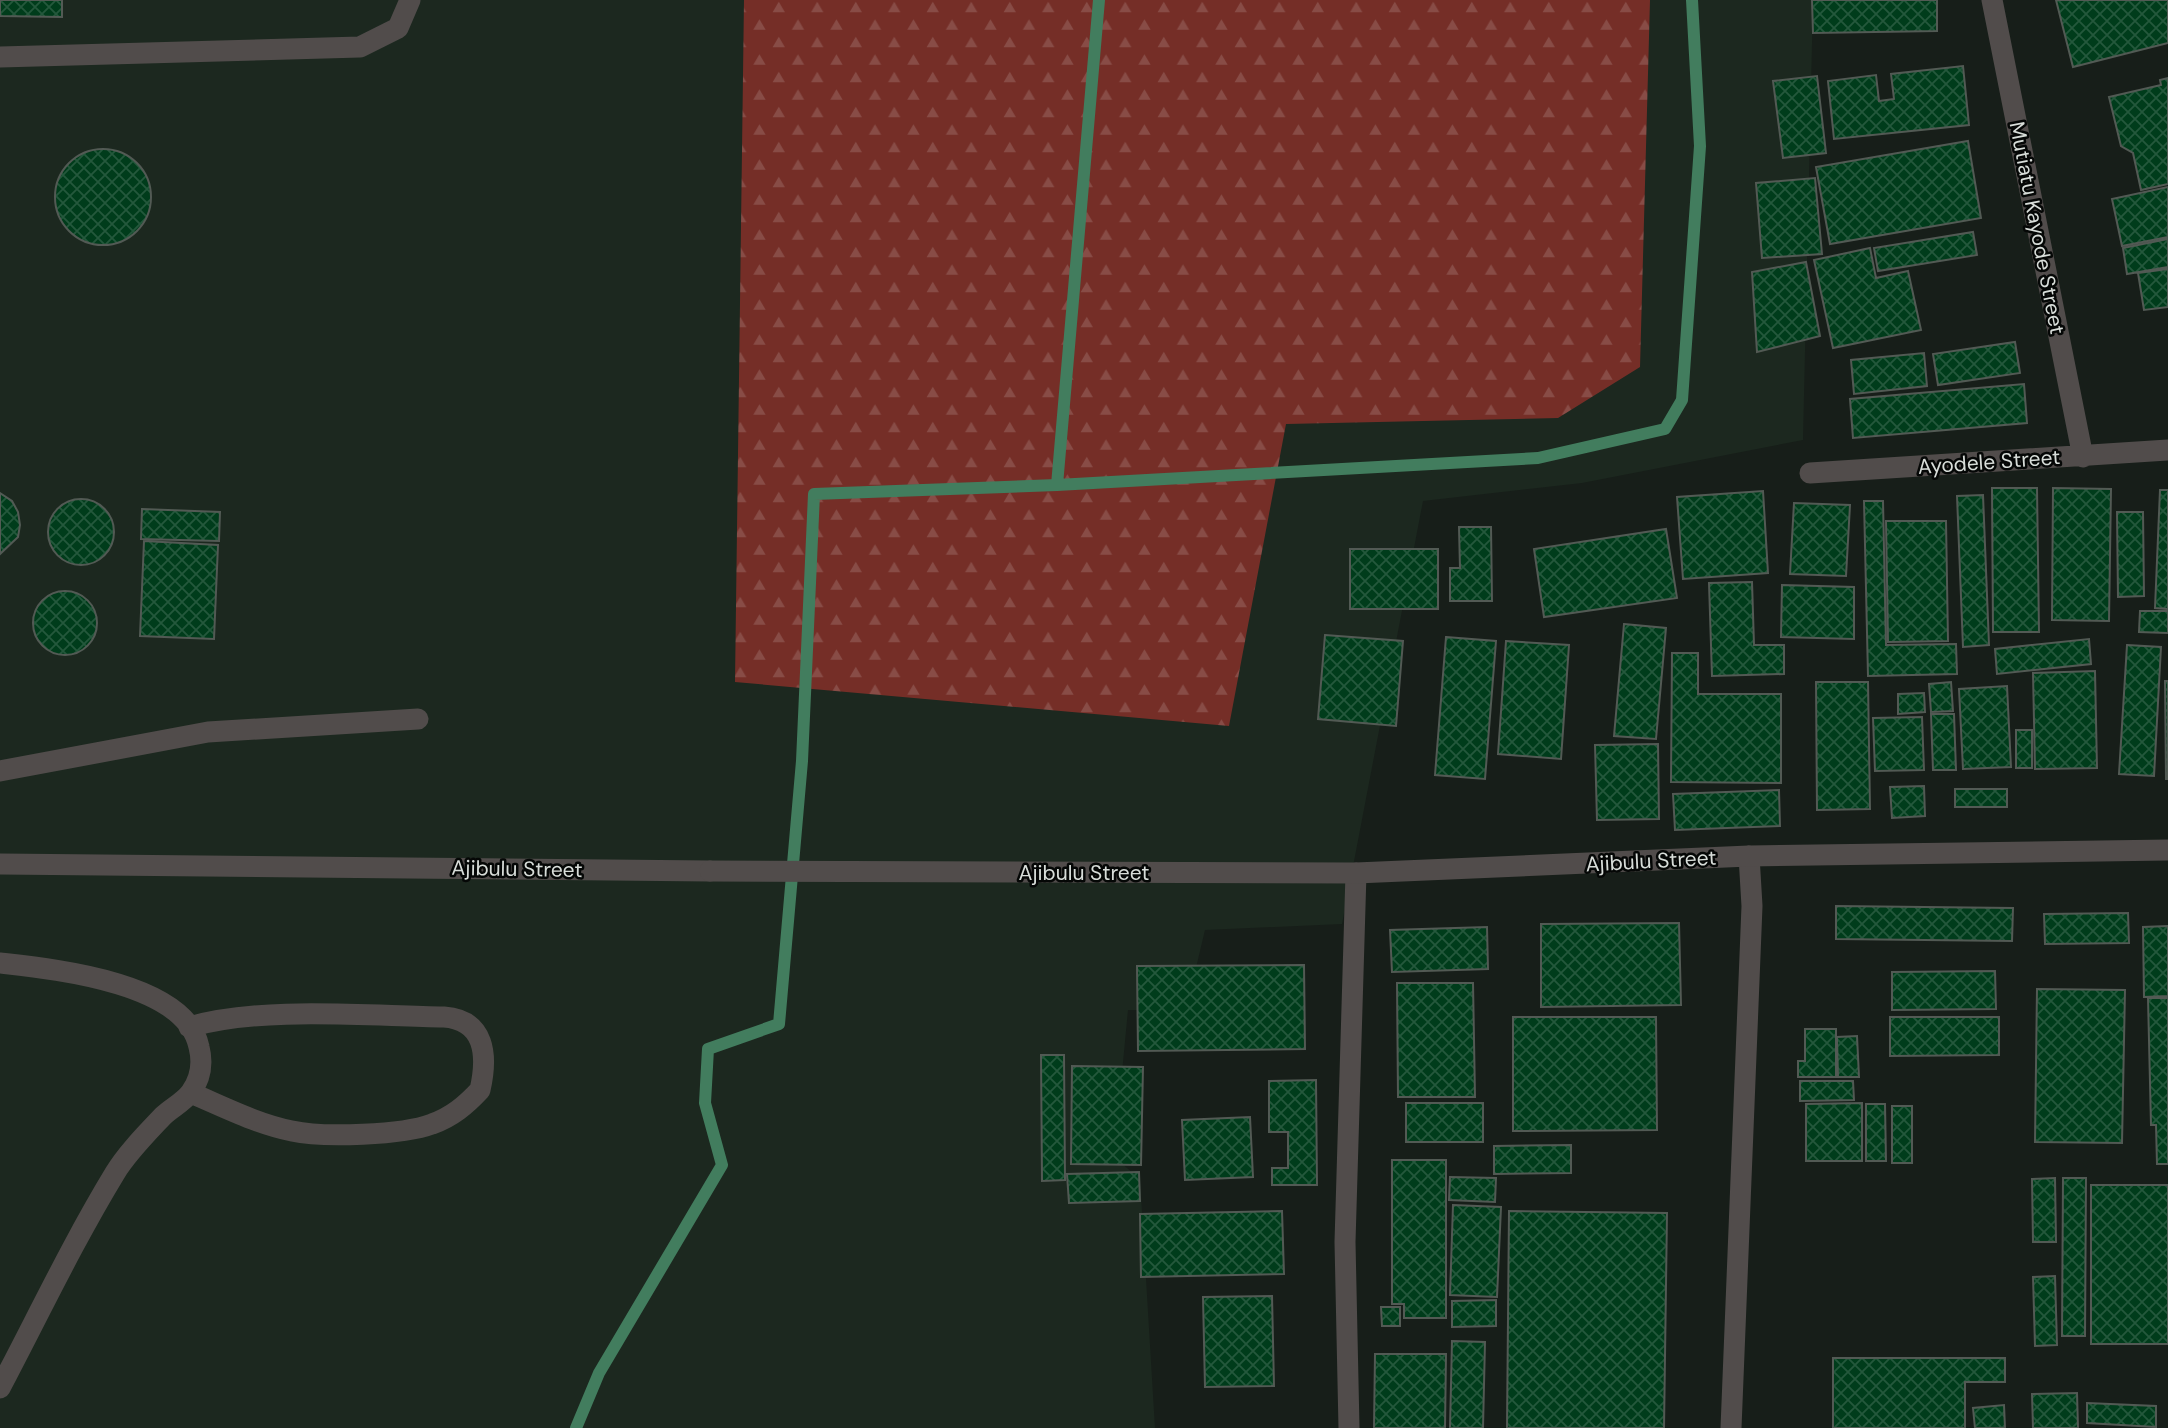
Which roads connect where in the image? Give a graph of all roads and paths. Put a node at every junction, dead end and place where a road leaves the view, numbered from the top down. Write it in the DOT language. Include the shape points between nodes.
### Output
graph roads {
  1 [pos="410,0"];
  2 [pos="1992,0"];
  3 [pos="0,58"];
  4 [pos="2168,450"];
  5 [pos="2083,457"];
  6 [pos="1810,473"];
  7 [pos="418,719"];
  8 [pos="0,771"];
  9 [pos="2168,850"];
  10 [pos="1749,856"];
  11 [pos="0,864"];
  12 [pos="1356,873"];
  13 [pos="0,963"];
  14 [pos="189,1027"];
  15 [pos="191,1093"];
  16 [pos="0,1388"];
  17 [pos="1349,1428"];
  18 [pos="1731,1428"];
  1 -- 3 [label="street" via="398,28 359,47"];
  2 -- 5 [label="street, Mutiatu Kayode Street"];
  4 -- 5 [label="street, Ayodele Street"];
  5 -- 6 [label="street, Ayodele Street"];
  7 -- 8 [label="street" via="208,732"];
  9 -- 10 [label="street, Ajibulu Street"];
  10 -- 12 [label="street, Ajibulu Street"];
  10 -- 18 [label="street" via="1752,906"];
  11 -- 12 [label="street, Ajibulu Street"];
  12 -- 17 [label="street" via="1345,1242"];
  13 -- 14 [label="street" via="90,977 149,994"];
  14 -- 15 [label="street" via="198,1039 201,1056 201,1071"];
  14 -- 15 [label="street" via="216,1019 260,1016 444,1017 470,1023 482,1045 480,1090 458,1112 430,1125 330,1135 293,1132 257,1122"];
  15 -- 16 [label="street" via="164,1115 117,1170"];
}
